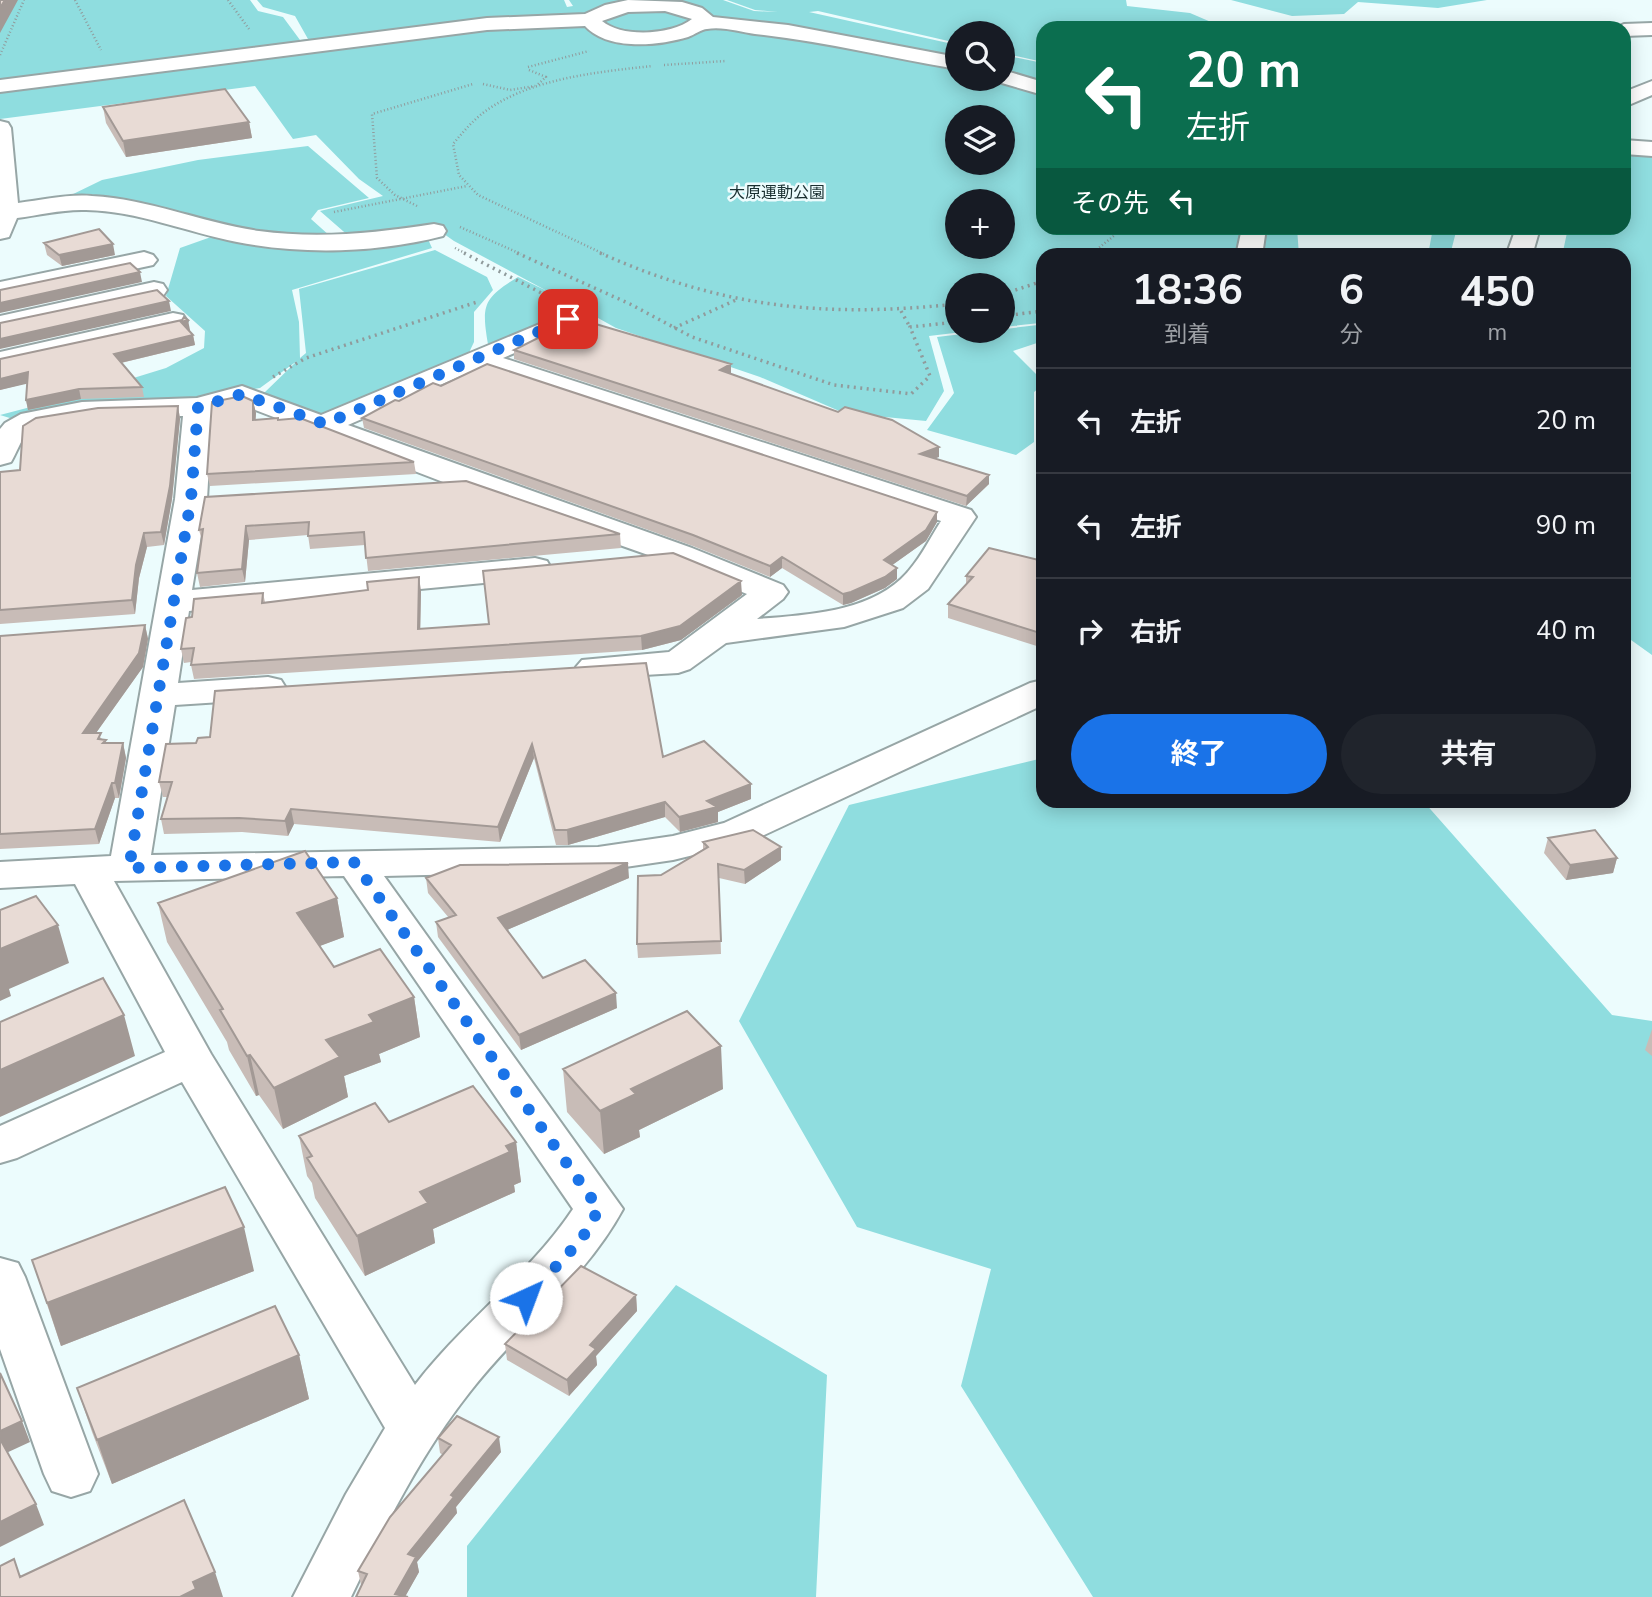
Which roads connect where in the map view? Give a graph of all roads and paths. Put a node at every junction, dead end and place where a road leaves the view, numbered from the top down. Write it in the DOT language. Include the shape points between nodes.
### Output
graph roads {
  1 [pos="24,0"];
  2 [pos="228,0"];
  3 [pos="590,20"];
  4 [pos="702,22"];
  5 [pos="248,29"];
  6 [pos="1652,29"];
  7 [pos="1631,30"];
  8 [pos="594,50"];
  9 [pos="0,55"];
  10 [pos="726,61"];
  11 [pos="945,61"];
  12 [pos="1015,80"];
  13 [pos="473,84"];
  14 [pos="483,84"];
  15 [pos="0,86"];
  16 [pos="535,86"];
  17 [pos="1036,87"];
  18 [pos="1652,87"];
  19 [pos="540,88"];
  20 [pos="1631,97"];
  21 [pos="0,128"];
  22 [pos="1631,148"];
  23 [pos="1652,149"];
  24 [pos="2,163"];
  25 [pos="467,186"];
  26 [pos="401,198"];
  27 [pos="334,212"];
  28 [pos="2,219"];
  29 [pos="429,220"];
  30 [pos="459,227"];
  31 [pos="1115,235"];
  32 [pos="1100,248"];
  33 [pos="144,260"];
  34 [pos="1036,283"];
  35 [pos="1015,289"];
  36 [pos="0,290"];
  37 [pos="154,290"];
  38 [pos="736,300"];
  39 [pos="477,302"];
  40 [pos="945,306"];
  41 [pos="901,311"];
  42 [pos="1036,312"];
  43 [pos="1015,314"];
  44 [pos="173,321"];
  45 [pos="945,323"];
  46 [pos="0,324"];
  47 [pos="554,326"];
  48 [pos="910,327"];
  49 [pos="674,328"];
  50 [pos="478,359"];
  51 [pos="0,360"];
  52 [pos="242,394"];
  53 [pos="198,407"];
  54 [pos="325,424"];
  55 [pos="0,456"];
  56 [pos="475,482"];
  57 [pos="408,486"];
  58 [pos="680,555"];
  59 [pos="611,561"];
  60 [pos="570,565"];
  61 [pos="163,618"];
  62 [pos="716,633"];
  63 [pos="568,669"];
  64 [pos="295,686"];
  65 [pos="1036,694"];
  66 [pos="158,695"];
  67 [pos="354,862"];
  68 [pos="129,868"];
  69 [pos="88,871"];
  70 [pos="0,875"];
  71 [pos="191,1059"];
  72 [pos="0,1146"];
  73 [pos="0,1277"];
  74 [pos="413,1428"];
  75 [pos="71,1474"];
  76 [pos="322,1597"];
  1 -- 9 [label="path"];
  2 -- 5 [label="path"];
  3 -- 4 [label="street" via="602,32 636,37 676,34"];
  3 -- 4 [label="street" via="604,9 657,2 690,7 700,12"];
  3 -- 15 [label="street" via="487,24"];
  4 -- 11 [label="street" via="788,31"];
  6 -- 7 [label="street"];
  8 -- 16 [label="path" via="529,69 546,77"];
  10 -- 19 [label="path" via="636,67"];
  12 -- 17 [label="street"];
  13 -- 26 [label="path" via="372,114 377,177"];
  14 -- 16 [label="path" via="510,90"];
  16 -- 19 [label="path"];
  18 -- 20 [label="street"];
  19 -- 25 [label="path" via="490,107 453,144 455,168"];
  21 -- 24 [label="street"];
  22 -- 23 [label="street"];
  24 -- 28 [label="street"];
  25 -- 26 [label="path"];
  25 -- 38 [label="path" via="566,237 690,288"];
  26 -- 27 [label="path"];
  26 -- 29 [label="path"];
  28 -- 29 [label="street" via="92,202 256,238 345,243"];
  29 -- 47 [label="path" via="451,246 582,313"];
  30 -- 49 [label="path"];
  31 -- 32 [label="path"];
  33 -- 36 [label="street"];
  34 -- 35 [label="path"];
  37 -- 46 [label="street"];
  38 -- 41 [label="path" via="820,310"];
  38 -- 49 [label="path"];
  39 -- 52 [label="path" via="306,358"];
  40 -- 41 [label="path"];
  41 -- 48 [label="path"];
  42 -- 43 [label="path"];
  44 -- 51 [label="street"];
  45 -- 48 [label="path"];
  47 -- 50 [label="street"];
  48 -- 49 [label="path" via="930,376 911,394 834,385"];
  50 -- 54 [label="street"];
  50 -- 62 [label="street" via="960,517 912,586 892,600 853,614"];
  52 -- 53 [label="street"];
  52 -- 54 [label="street"];
  53 -- 55 [label="street" via="82,411 31,420 15,429"];
  53 -- 61 [label="street" via="205,498"];
  54 -- 56 [label="street"];
  56 -- 57 [label="street"];
  56 -- 58 [label="street"];
  58 -- 59 [label="street"];
  58 -- 62 [label="street" via="771,592"];
  60 -- 61 [label="street"];
  61 -- 66 [label="street"];
  62 -- 63 [label="street" via="678,662"];
  64 -- 66 [label="street"];
  65 -- 67 [label="street" via="737,832 673,848 598,859"];
  66 -- 68 [label="street"];
  67 -- 68 [label="street"];
  67 -- 74 [label="street" via="599,1209 581,1240 453,1375"];
  68 -- 69 [label="street"];
  69 -- 70 [label="street"];
  69 -- 71 [label="street"];
  71 -- 72 [label="street"];
  71 -- 74 [label="street"];
  73 -- 75 [label="street"];
  74 -- 76 [label="street"];
}
